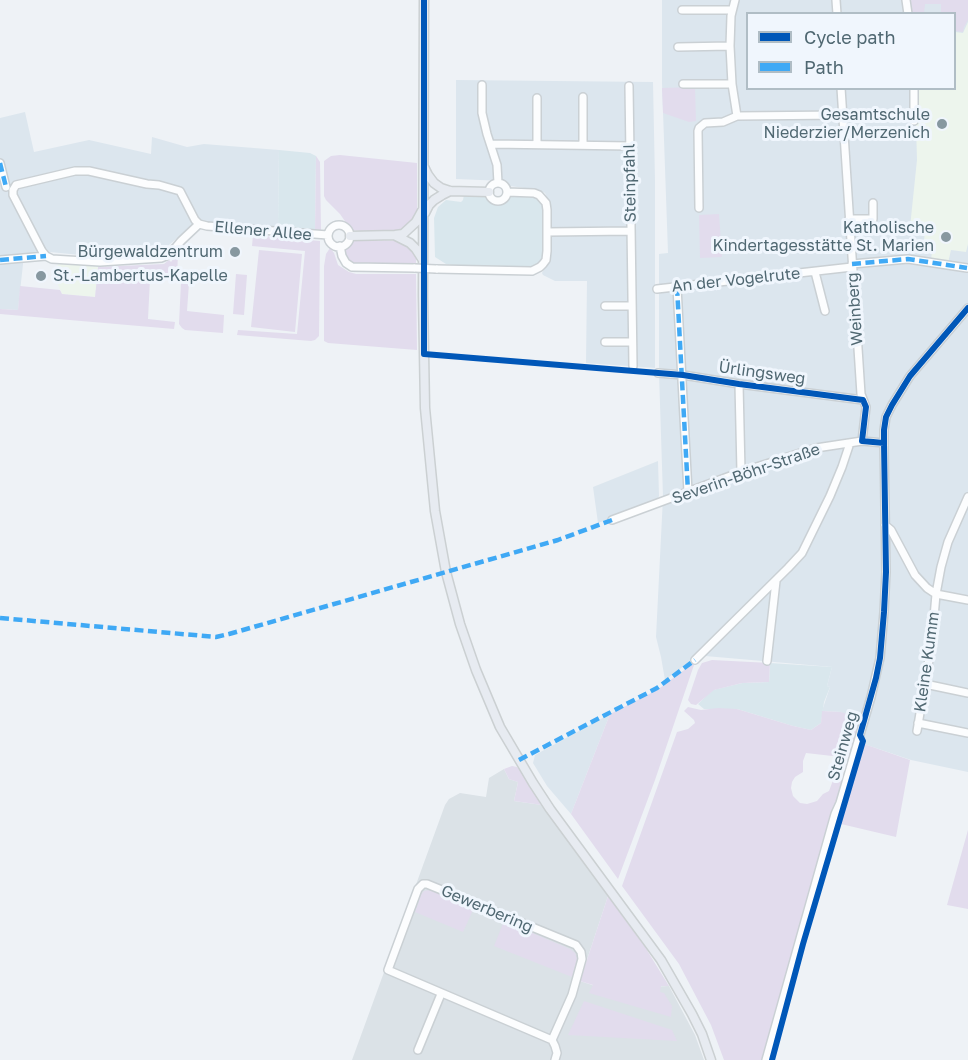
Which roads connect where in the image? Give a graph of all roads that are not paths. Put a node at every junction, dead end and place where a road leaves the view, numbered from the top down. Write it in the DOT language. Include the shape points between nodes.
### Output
graph roads {
  1 [pos="424,0"];
  2 [pos="735,0"];
  3 [pos="682,10"];
  4 [pos="732,10"];
  5 [pos="678,46"];
  6 [pos="730,46"];
  7 [pos="482,84"];
  8 [pos="682,84"];
  9 [pos="732,84"];
  10 [pos="629,86"];
  11 [pos="841,90"];
  12 [pos="914,90"];
  13 [pos="583,97"];
  14 [pos="537,98"];
  15 [pos="843,115"];
  16 [pos="737,116"];
  17 [pos="914,121"];
  18 [pos="491,144"];
  19 [pos="537,144"];
  20 [pos="583,145"];
  21 [pos="630,146"];
  22 [pos="0,164"];
  23 [pos="424,167"];
  24 [pos="498,183"];
  25 [pos="6,188"];
  26 [pos="450,192"];
  27 [pos="489,192"];
  28 [pos="507,192"];
  29 [pos="873,203"];
  30 [pos="423,204"];
  31 [pos="699,208"];
  32 [pos="849,219"];
  33 [pos="424,220"];
  34 [pos="198,224"];
  35 [pos="631,231"];
  36 [pos="547,232"];
  37 [pos="328,235"];
  38 [pos="350,236"];
  39 [pos="395,236"];
  40 [pos="340,246"];
  41 [pos="46,256"];
  42 [pos="0,260"];
  43 [pos="424,262"];
  44 [pos="852,266"];
  45 [pos="967,266"];
  46 [pos="815,272"];
  47 [pos="968,279"];
  48 [pos="677,286"];
  49 [pos="657,289"];
  50 [pos="605,306"];
  51 [pos="632,306"];
  52 [pos="968,308"];
  53 [pos="825,311"];
  54 [pos="965,316"];
  55 [pos="605,342"];
  56 [pos="632,342"];
  57 [pos="633,366"];
  58 [pos="658,373"];
  59 [pos="683,375"];
  60 [pos="739,384"];
  61 [pos="863,400"];
  62 [pos="862,441"];
  63 [pos="850,443"];
  64 [pos="884,443"];
  65 [pos="741,472"];
  66 [pos="688,492"];
  67 [pos="968,496"];
  68 [pos="612,520"];
  69 [pos="885,525"];
  70 [pos="776,580"];
  71 [pos="936,594"];
  72 [pos="968,600"];
  73 [pos="695,660"];
  74 [pos="767,662"];
  75 [pos="925,684"];
  76 [pos="968,693"];
  77 [pos="968,733"];
  78 [pos="441,994"];
  79 [pos="552,1040"];
  80 [pos="418,1050"];
  81 [pos="555,1059"];
  82 [pos="711,1060"];
  83 [pos="766,1060"];
  1 -- 23 [label="main road"];
  2 -- 4 [label="street"];
  3 -- 4 [label="street"];
  4 -- 6 [label="street"];
  5 -- 6 [label="street"];
  6 -- 9 [label="street"];
  7 -- 18 [label="street" via="482,113"];
  8 -- 9 [label="street"];
  9 -- 16 [label="street"];
  10 -- 21 [label="street, Steinpfahl"];
  11 -- 15 [label="street, Weinberg"];
  12 -- 17 [label="street"];
  13 -- 20 [label="street"];
  14 -- 19 [label="street"];
  15 -- 16 [label="street"];
  15 -- 32 [label="street, Weinberg"];
  16 -- 31 [label="street" via="699,128"];
  18 -- 19 [label="street"];
  18 -- 24 [label="street"];
  19 -- 20 [label="street"];
  20 -- 21 [label="street"];
  21 -- 35 [label="street, Steinpfahl"];
  22 -- 25 [label="street"];
  23 -- 26 [label="main road" via="434,183"];
  23 -- 30 [label="main road"];
  24 -- 27 [label="street" via="492,184"];
  24 -- 28 [label="street"];
  25 -- 34 [label="street" via="89,171 180,191"];
  25 -- 41 [label="street"];
  26 -- 27 [label="main road"];
  26 -- 33 [label="main road" via="429,205"];
  27 -- 28 [label="street" via="498,201"];
  28 -- 36 [label="street" via="534,193 543,199"];
  29 -- 32 [label="street" via="873,219"];
  30 -- 33 [label="main road"];
  30 -- 39 [label="main road" via="416,222"];
  32 -- 44 [label="street, Weinberg"];
  33 -- 43 [label="main road"];
  34 -- 37 [label="street, Ellener Allee"];
  34 -- 41 [label="street" via="161,258 100,262"];
  35 -- 36 [label="street, Steinpfahl"];
  35 -- 51 [label="street"];
  36 -- 40 [label="street, bridge" via="546,260 532,270 352,267 342,256"];
  37 -- 38 [label="street" via="331,228 339,225 347,228"];
  37 -- 40 [label="street" via="331,243"];
  38 -- 39 [label="main road"];
  38 -- 40 [label="street"];
  39 -- 43 [label="main road" via="410,243"];
  41 -- 42 [label="street"];
  43 -- 82 [label="main road" via="425,408 435,512 446,572 473,661 501,727 533,783 661,960 702,1034"];
  44 -- 45 [label="street, An der Vogelrute" via="908,259"];
  44 -- 46 [label="street, An der Vogelrute"];
  44 -- 61 [label="street, Weinberg"];
  45 -- 47 [label="street"];
  46 -- 48 [label="street, An der Vogelrute"];
  46 -- 53 [label="street, An der Vogelrute"];
  48 -- 49 [label="street, An der Vogelrute"];
  48 -- 59 [label="street"];
  50 -- 51 [label="street"];
  51 -- 56 [label="street"];
  52 -- 54 [label="street, Steinweg"];
  54 -- 64 [label="street, Steinweg" via="910,376 888,411"];
  55 -- 56 [label="street"];
  56 -- 57 [label="street"];
  58 -- 59 [label="street, Ürlingsweg"];
  59 -- 60 [label="street, Ürlingsweg"];
  59 -- 66 [label="street"];
  60 -- 61 [label="street, Ürlingsweg"];
  60 -- 65 [label="street"];
  61 -- 62 [label="street, Weinberg" via="866,407"];
  62 -- 63 [label="street, Severin-Böhr-Straße"];
  62 -- 64 [label="street, Severin-Böhr-Straße"];
  63 -- 65 [label="street, Severin-Böhr-Straße" via="816,448"];
  63 -- 70 [label="street" via="806,546"];
  64 -- 69 [label="street, Steinweg"];
  65 -- 66 [label="street, Severin-Böhr-Straße"];
  66 -- 68 [label="street, Severin-Böhr-Straße"];
  67 -- 71 [label="street, Kleine Kumm" via="940,567"];
  69 -- 71 [label="street" via="915,575"];
  69 -- 83 [label="street, Steinweg" via="884,612 876,678"];
  70 -- 73 [label="street"];
  70 -- 74 [label="street"];
  71 -- 72 [label="street"];
  71 -- 75 [label="street, Kleine Kumm"];
  75 -- 76 [label="street"];
  75 -- 77 [label="street, Kleine Kumm" via="917,727"];
  78 -- 79 [label="street, Gewerbering"];
  78 -- 79 [label="street, Gewerbering" via="388,970 418,889 428,884 576,945 582,960"];
  78 -- 80 [label="street"];
  79 -- 81 [label="street" via="557,1049"];
}
